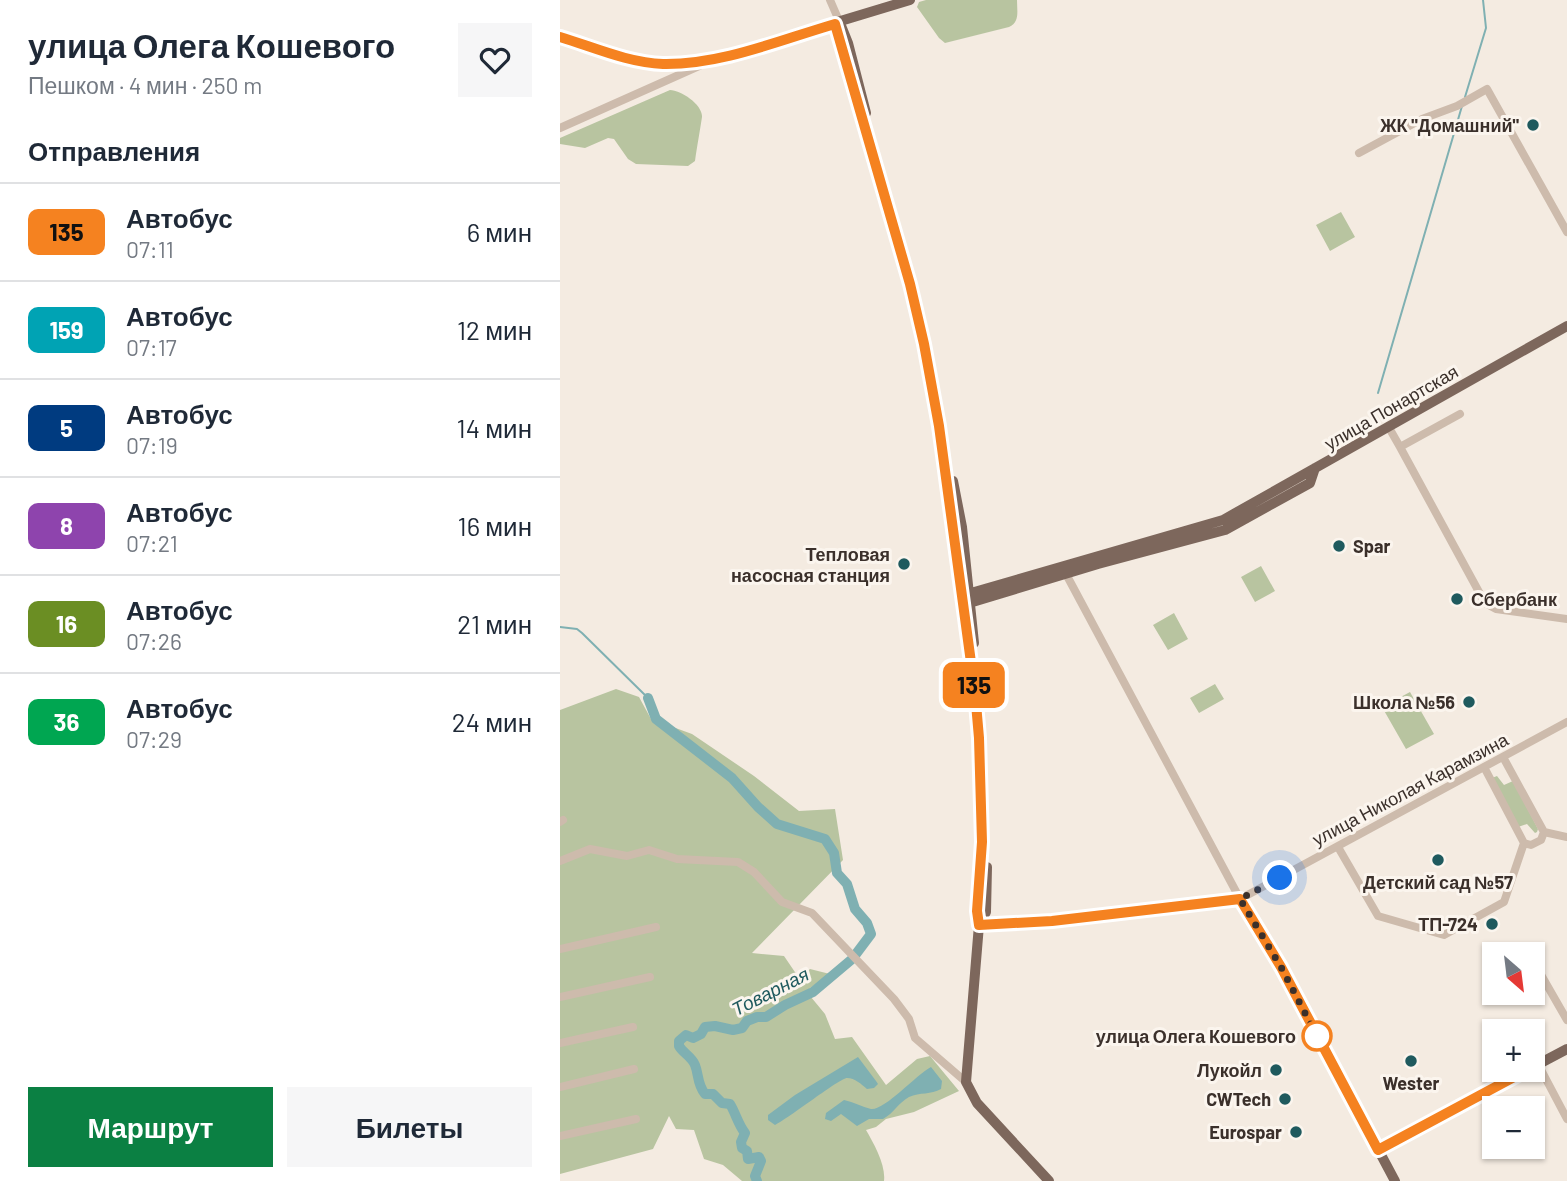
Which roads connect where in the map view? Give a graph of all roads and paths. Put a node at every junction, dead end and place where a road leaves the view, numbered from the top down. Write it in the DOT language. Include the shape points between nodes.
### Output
graph roads {
  1 [pos="830,0"];
  2 [pos="910,0"];
  3 [pos="836,20"];
  4 [pos="560,37"];
  5 [pos="712,60"];
  6 [pos="663,64"];
  7 [pos="667,80"];
  8 [pos="560,128"];
  9 [pos="1359,153"];
  10 [pos="1567,233"];
  11 [pos="1567,326"];
  12 [pos="1460,414"];
  13 [pos="1388,426"];
  14 [pos="1400,447"];
  15 [pos="1097,560"];
  16 [pos="1066,574"];
  17 [pos="966,599"];
  18 [pos="1567,619"];
  19 [pos="1567,722"];
  20 [pos="1503,757"];
  21 [pos="1484,767"];
  22 [pos="1544,832"];
  23 [pos="1567,837"];
  24 [pos="1524,843"];
  25 [pos="1338,846"];
  26 [pos="560,861"];
  27 [pos="1240,899"];
  28 [pos="979,925"];
  29 [pos="656,927"];
  30 [pos="560,949"];
  31 [pos="650,977"];
  32 [pos="1545,982"];
  33 [pos="560,997"];
  34 [pos="1567,1020"];
  35 [pos="633,1027"];
  36 [pos="560,1043"];
  37 [pos="1567,1049"];
  38 [pos="1545,1061"];
  39 [pos="634,1069"];
  40 [pos="966,1082"];
  41 [pos="1506,1082"];
  42 [pos="1544,1082"];
  43 [pos="560,1087"];
  44 [pos="636,1119"];
  45 [pos="1567,1119"];
  46 [pos="560,1136"];
  47 [pos="1378,1150"];
  48 [pos="1049,1181"];
  49 [pos="1395,1181"];
  1 -- 3 [label="street"];
  2 -- 3 [label="main road"];
  3 -- 5 [label="main road"];
  3 -- 17 [label="main road" via="848,43 933,357 962,527"];
  4 -- 6 [label="main road"];
  5 -- 6 [label="main road"];
  5 -- 7 [label="street"];
  6 -- 7 [label="street" via="672,72"];
  7 -- 8 [label="street"];
  9 -- 10 [label="street" via="1487,89"];
  11 -- 13 [label="main road, улица Понартская"];
  12 -- 14 [label="street"];
  13 -- 14 [label="street"];
  13 -- 15 [label="main road, улица Понартская" via="1315,468 1307,478 1225,530"];
  14 -- 18 [label="street" via="1485,603 1496,609"];
  15 -- 16 [label="main road, улица Понартская"];
  15 -- 17 [label="main road, улица Понартская"];
  16 -- 17 [label="main road, улица Понартская"];
  16 -- 27 [label="street"];
  17 -- 28 [label="main road" via="980,763"];
  19 -- 20 [label="street, улица Николая Карамзина"];
  20 -- 21 [label="street, улица Николая Карамзина"];
  20 -- 22 [label="street"];
  21 -- 24 [label="street"];
  21 -- 25 [label="street, улица Николая Карамзина"];
  22 -- 23 [label="street"];
  22 -- 24 [label="street" via="1541,840"];
  24 -- 25 [label="street" via="1504,902 1444,935 1378,916"];
  25 -- 27 [label="street, улица Николая Карамзина"];
  26 -- 40 [label="street" via="590,849 627,856 649,850 677,859 738,862 782,902 812,913 894,999 909,1019 915,1038"];
  27 -- 28 [label="main road, улица Николая Карамзина"];
  27 -- 47 [label="main road"];
  28 -- 40 [label="main road"];
  29 -- 30 [label="street"];
  31 -- 33 [label="street"];
  32 -- 34 [label="street"];
  35 -- 36 [label="street"];
  37 -- 38 [label="main road"];
  39 -- 43 [label="street"];
  40 -- 48 [label="main road" via="977,1103"];
  41 -- 47 [label="main road"];
  42 -- 45 [label="street"];
  44 -- 46 [label="street"];
  47 -- 49 [label="main road"];
}
